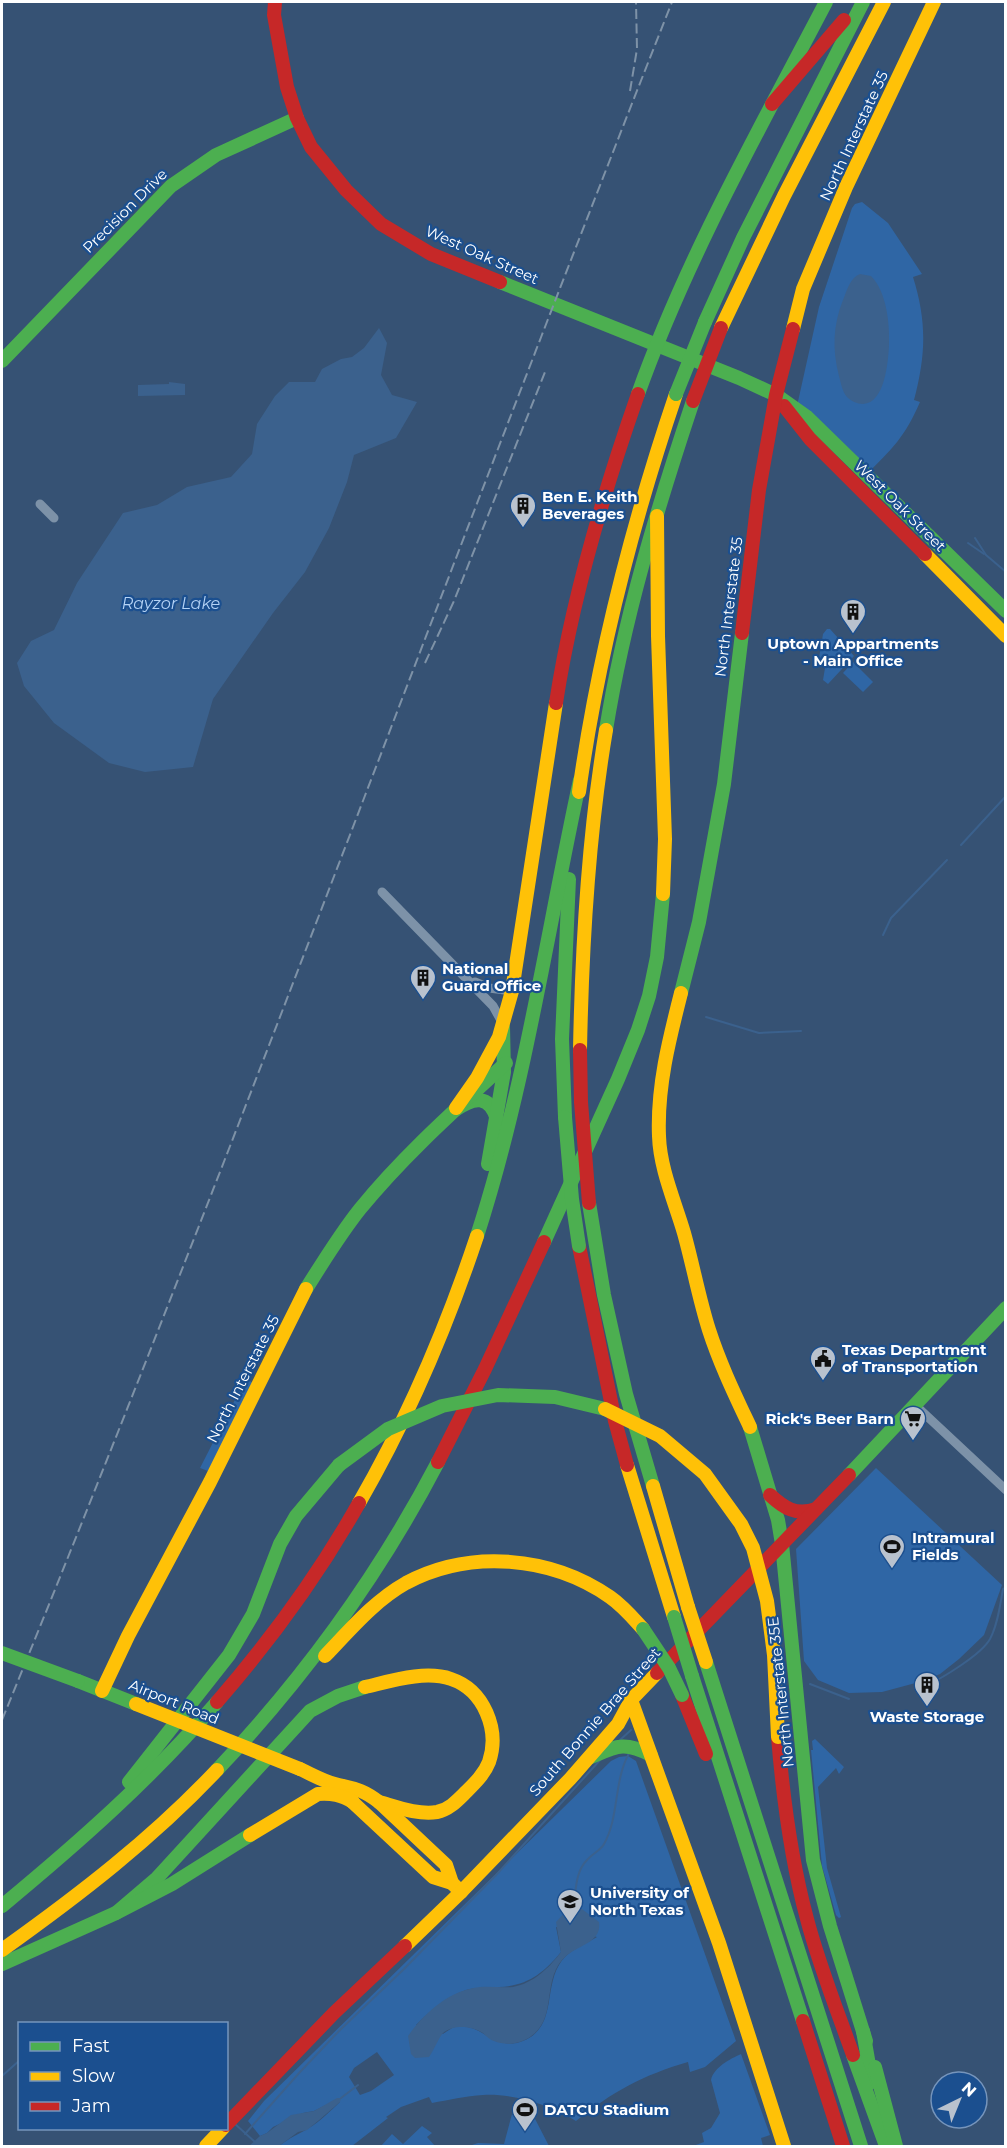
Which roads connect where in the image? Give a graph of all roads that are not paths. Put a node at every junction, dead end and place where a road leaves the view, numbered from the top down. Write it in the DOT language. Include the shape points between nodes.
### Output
graph roads {
  1 [pos="275,2"];
  2 [pos="826,2"];
  3 [pos="857,2"];
  4 [pos="863,2"];
  5 [pos="884,2"];
  6 [pos="934,2"];
  7 [pos="772,104"];
  8 [pos="297,118"];
  9 [pos="657,346"];
  10 [pos="2,361"];
  11 [pos="776,395"];
  12 [pos="839,447"];
  13 [pos="828,457"];
  14 [pos="40,504"];
  15 [pos="657,516"];
  16 [pos="54,518"];
  17 [pos="1005,611"];
  18 [pos="1005,636"];
  19 [pos="580,780"];
  20 [pos="382,892"];
  21 [pos="465,976"];
  22 [pos="512,991"];
  23 [pos="503,1027"];
  24 [pos="504,1065"];
  25 [pos="455,1110"];
  26 [pos="497,1119"];
  27 [pos="685,1239"];
  28 [pos="1005,1308"];
  29 [pos="437,1345"];
  30 [pos="914,1404"];
  31 [pos="1005,1490"];
  32 [pos="770,1495"];
  33 [pos="818,1508"];
  34 [pos="782,1544"];
  35 [pos="2,1653"];
  36 [pos="102,1691"];
  37 [pos="631,1700"];
  38 [pos="270,1710"];
  39 [pos="651,1755"];
  40 [pos="590,1757"];
  41 [pos="334,1784"];
  42 [pos="353,1802"];
  43 [pos="379,1802"];
  44 [pos="95,1827"];
  45 [pos="774,1863"];
  46 [pos="457,1888"];
  47 [pos="780,1894"];
  48 [pos="764,1898"];
  49 [pos="2,1906"];
  50 [pos="116,1913"];
  51 [pos="2,1950"];
  52 [pos="2,1964"];
  53 [pos="863,2031"];
  54 [pos="228,2123"];
  55 [pos="221,2130"];
  56 [pos="884,2140"];
  57 [pos="209,2144"];
  58 [pos="784,2146"];
  59 [pos="843,2146"];
  60 [pos="861,2146"];
  61 [pos="896,2146"];
  1 -- 8 [label="main road, West Oak Street" via="287,87"];
  2 -- 7 [label="main road, North Interstate 35"];
  3 -- 7 [label="main road" via="831,38"];
  4 -- 19 [label="main road, bridge" via="762,198 676,394 624,563 597,679"];
  5 -- 15 [label="main road, bridge" via="721,328"];
  6 -- 11 [label="main road, North Interstate 35" via="846,187 803,289"];
  7 -- 9 [label="main road, North Interstate 35" via="698,249"];
  8 -- 9 [label="main road, West Oak Street" via="311,147 346,190 381,224 431,254"];
  8 -- 10 [label="main road, Precision Drive" via="230,146 189,171"];
  9 -- 11 [label="main road, West Oak Street"];
  9 -- 22 [label="main road, North Interstate 35" via="601,505 567,640"];
  11 -- 12 [label="main road, West Oak Street"];
  11 -- 13 [label="main road, West Oak Street"];
  11 -- 27 [label="main road, North Interstate 35" via="759,490 724,784 699,922 665,1056 659,1104 660,1146"];
  12 -- 13 [label="main road"];
  12 -- 17 [label="main road, West Oak Street"];
  13 -- 18 [label="main road, West Oak Street"];
  14 -- 16 [label="street"];
  15 -- 38 [label="main road" via="665,860 661,927 641,1023 622,1073 493,1354 414,1506 352,1602"];
  15 -- 47 [label="main road, bridge" via="629,616 610,705 588,868 580,1050 590,1203 604,1295 645,1462"];
  19 -- 29 [label="main road" via="511,1122 483,1217"];
  19 -- 48 [label="main road, bridge" via="565,942 562,1039 565,1117 579,1246 615,1421 643,1521"];
  20 -- 21 [label="street"];
  21 -- 22 [label="street" via="484,987"];
  21 -- 23 [label="street" via="497,1012"];
  22 -- 23 [label="main road, North Interstate 35"];
  22 -- 24 [label="main road, North Interstate 35" via="510,1050"];
  23 -- 24 [label="main road"];
  23 -- 25 [label="main road, North Interstate 35" via="477,1078"];
  24 -- 25 [label="main road, North Interstate 35"];
  24 -- 26 [label="main road"];
  25 -- 26 [label="main road" via="472,1099 481,1100 494,1109"];
  25 -- 36 [label="main road, North Interstate 35" via="383,1183 331,1248"];
  26 -- 29 [label="main road" via="481,1192"];
  27 -- 32 [label="main road, North Interstate 35E" via="709,1329 751,1430"];
  28 -- 30 [label="main road, South Bonnie Brae Street"];
  29 -- 44 [label="main road" via="372,1480 297,1598 207,1713"];
  30 -- 31 [label="street"];
  30 -- 33 [label="main road, South Bonnie Brae Street"];
  32 -- 33 [label="main road" via="792,1512 802,1514"];
  32 -- 34 [label="main road, North Interstate 35E"];
  33 -- 34 [label="main road, South Bonnie Brae Street"];
  34 -- 37 [label="main road, South Bonnie Brae Street"];
  34 -- 53 [label="main road, North Interstate 35E" via="813,1860"];
  35 -- 36 [label="main road, Airport Road, bridge"];
  36 -- 41 [label="main road, Airport Road, bridge"];
  37 -- 39 [label="main road"];
  37 -- 40 [label="main road, South Bonnie Brae Street" via="618,1724"];
  38 -- 48 [label="main road, bridge" via="380,1601 410,1582 457,1564 492,1560 565,1573 612,1599 643,1629 669,1668"];
  38 -- 51 [label="main road" via="138,1845"];
  39 -- 40 [label="main road" via="623,1744"];
  39 -- 58 [label="main road" via="719,1942"];
  40 -- 46 [label="main road, South Bonnie Brae Street"];
  41 -- 42 [label="main road, Airport Road"];
  41 -- 43 [label="main road, Airport Road" via="350,1786"];
  42 -- 46 [label="main road, Airport Road" via="433,1876"];
  42 -- 50 [label="main road" via="341,1795 318,1794 172,1884"];
  43 -- 46 [label="main road, Airport Road" via="446,1865"];
  43 -- 50 [label="main road" via="438,1812 456,1802 483,1774 492,1751 491,1728 485,1706 471,1690 452,1679 422,1676 368,1686 326,1700 310,1711 157,1878"];
  44 -- 49 [label="main road"];
  44 -- 56 [label="main road, bridge" via="229,1655 253,1614 280,1544 296,1516 339,1465 381,1433 417,1414 452,1402 498,1394 550,1395 619,1413 687,1455 742,1524 754,1552 767,1595 782,1790 794,1862 814,1943"];
  45 -- 47 [label="main road"];
  46 -- 54 [label="main road, South Bonnie Brae Street"];
  47 -- 60 [label="main road"];
  48 -- 59 [label="main road"];
  50 -- 52 [label="main road"];
  53 -- 56 [label="main road"];
  53 -- 61 [label="main road, North Interstate 35E"];
  55 -- 57 [label="main road"];
}
